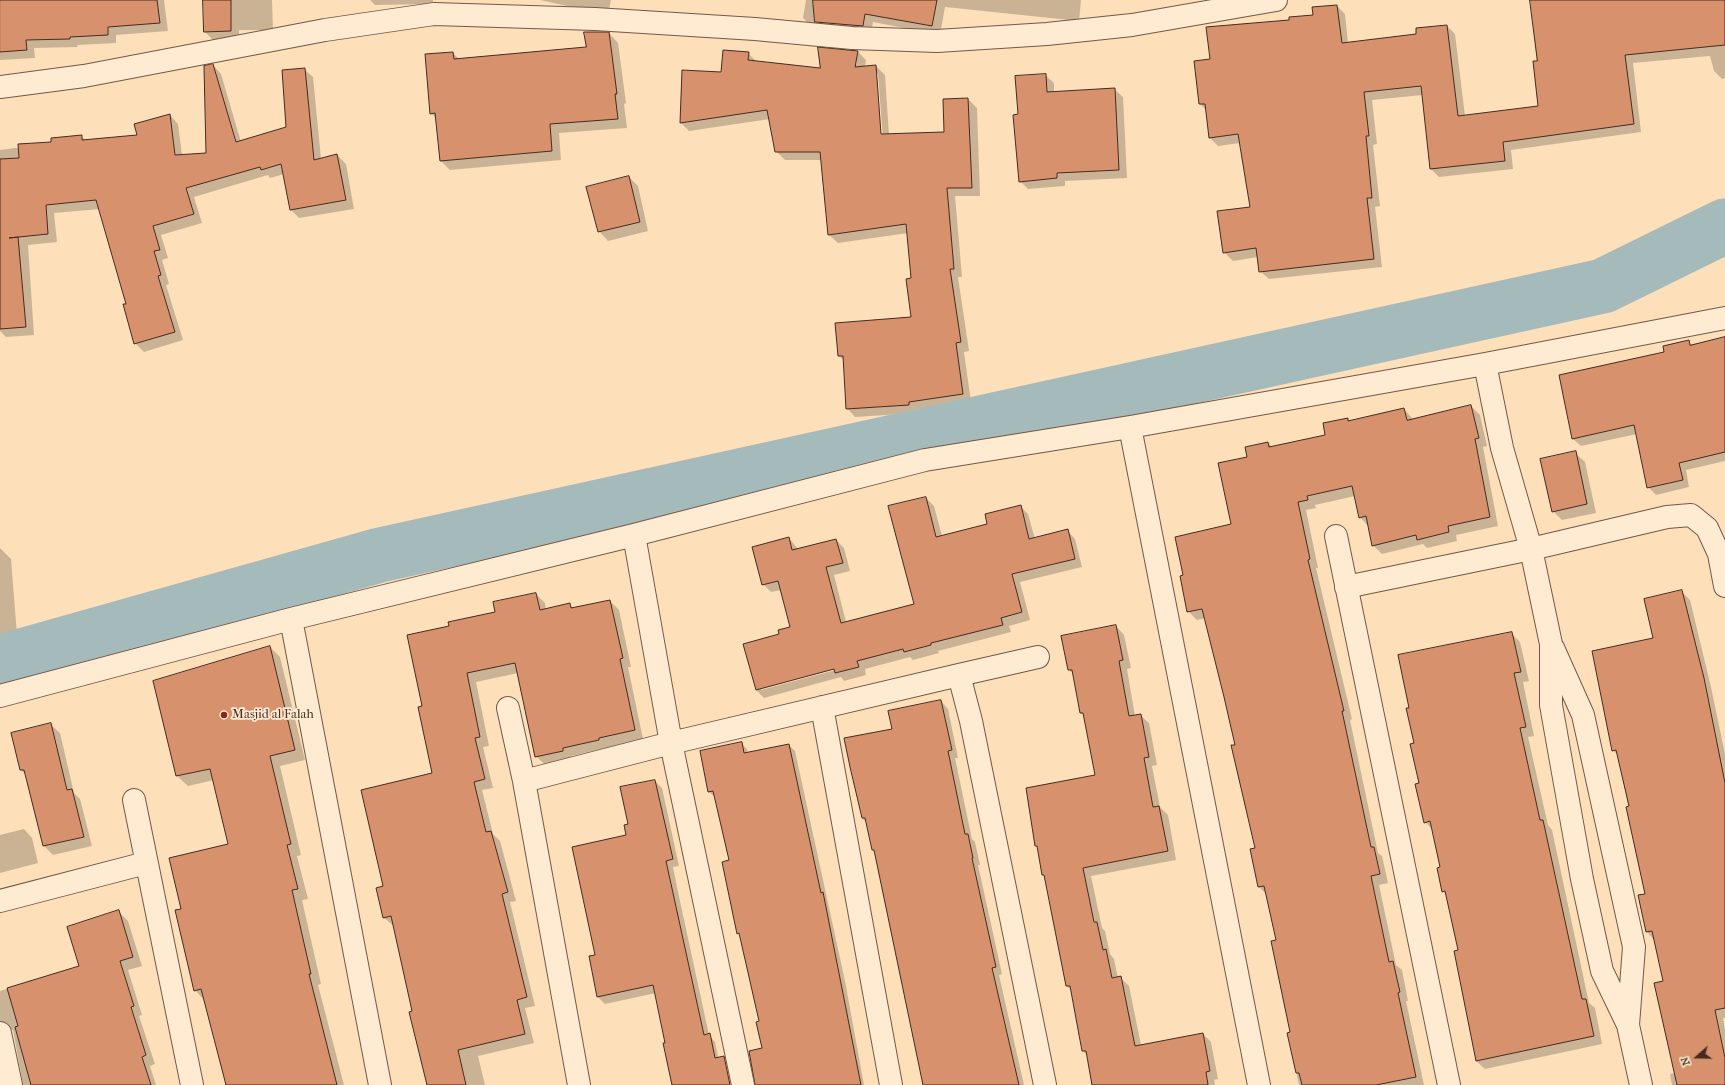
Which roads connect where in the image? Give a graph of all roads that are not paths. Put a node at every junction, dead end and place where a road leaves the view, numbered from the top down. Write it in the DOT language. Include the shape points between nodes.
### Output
graph roads {
  1 [pos="1276,0"];
  2 [pos="435,7"];
  3 [pos="0,88"];
  4 [pos="1725,318"];
  5 [pos="1485,364"];
  6 [pos="1130,427"];
  7 [pos="634,535"];
  8 [pos="1336,536"];
  9 [pos="1531,549"];
  10 [pos="1725,586"];
  11 [pos="1346,587"];
  12 [pos="291,619"];
  13 [pos="1551,644"];
  14 [pos="1038,657"];
  15 [pos="959,675"];
  16 [pos="0,696"];
  17 [pos="822,707"];
  18 [pos="508,708"];
  19 [pos="671,743"];
  20 [pos="524,781"];
  21 [pos="134,800"];
  22 [pos="146,863"];
  23 [pos="0,901"];
  24 [pos="1628,1025"];
  25 [pos="0,1033"];
  26 [pos="11,1085"];
  27 [pos="192,1085"];
  28 [pos="380,1085"];
  29 [pos="579,1085"];
  30 [pos="743,1085"];
  31 [pos="891,1085"];
  32 [pos="1045,1085"];
  33 [pos="1259,1085"];
  34 [pos="1449,1085"];
  35 [pos="1641,1085"];
  1 -- 2 [label="street" via="1132,25 1047,34 937,41 852,38"];
  2 -- 3 [label="street" via="84,76"];
  4 -- 5 [label="street"];
  5 -- 6 [label="street"];
  5 -- 9 [label="street" via="1502,448"];
  6 -- 7 [label="street" via="925,460"];
  6 -- 33 [label="street"];
  7 -- 12 [label="street"];
  7 -- 19 [label="street"];
  8 -- 11 [label="street"];
  9 -- 10 [label="street" via="1666,517 1691,515 1707,528 1719,554"];
  9 -- 11 [label="street"];
  9 -- 13 [label="street"];
  11 -- 34 [label="street"];
  12 -- 16 [label="street"];
  12 -- 28 [label="street"];
  13 -- 24 [label="street" via="1551,705 1582,879 1602,971"];
  13 -- 24 [label="street" via="1583,714 1634,946"];
  14 -- 15 [label="street"];
  15 -- 17 [label="street"];
  15 -- 32 [label="street" via="971,721"];
  17 -- 19 [label="street"];
  17 -- 31 [label="street"];
  18 -- 20 [label="street"];
  19 -- 20 [label="street"];
  19 -- 30 [label="street"];
  20 -- 29 [label="street"];
  21 -- 22 [label="street"];
  22 -- 23 [label="street"];
  22 -- 27 [label="street"];
  24 -- 35 [label="street"];
  25 -- 26 [label="street"];
}
